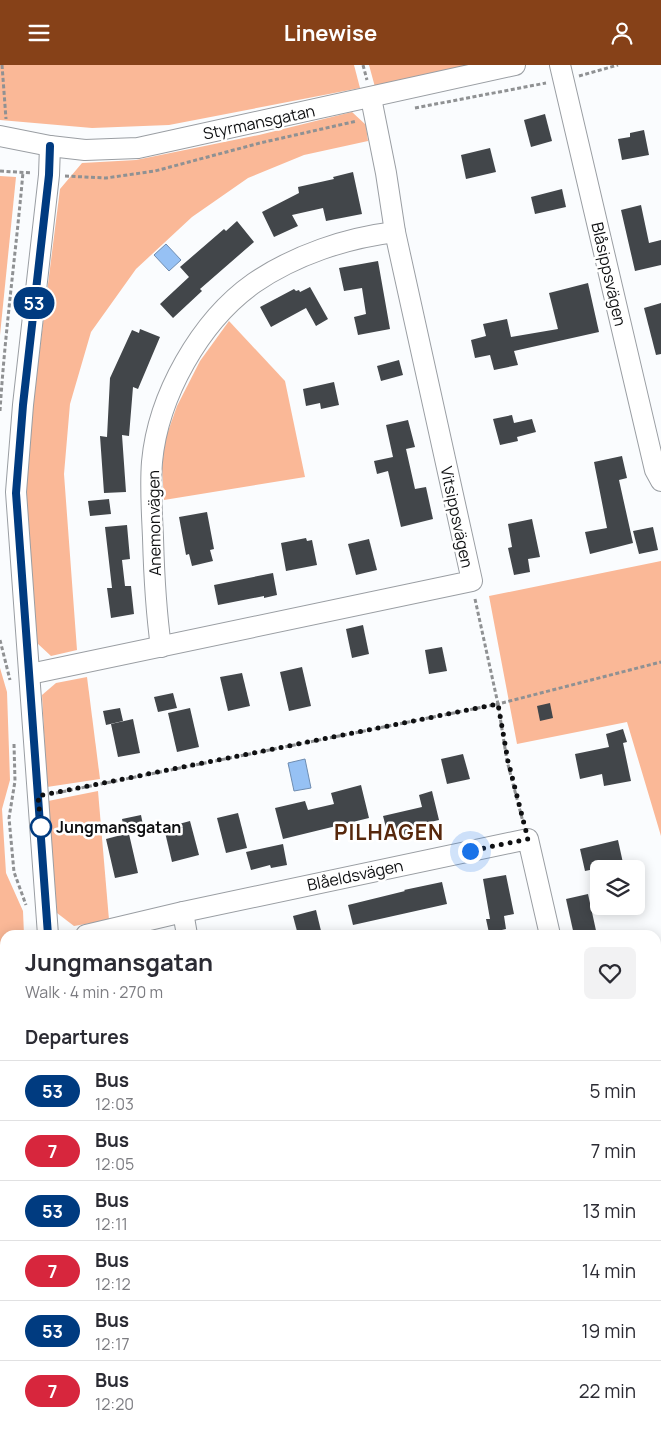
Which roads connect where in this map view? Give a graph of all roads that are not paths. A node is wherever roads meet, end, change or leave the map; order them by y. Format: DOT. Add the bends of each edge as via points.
graph roads {
  1 [pos="515,65"];
  2 [pos="560,65"];
  3 [pos="372,98"];
  4 [pos="4,137"];
  5 [pos="50,146"];
  6 [pos="395,232"];
  7 [pos="661,481"];
  8 [pos="160,647"];
  9 [pos="30,674"];
  10 [pos="183,912"];
  11 [pos="48,930"];
  12 [pos="107,930"];
  13 [pos="186,930"];
  14 [pos="549,930"];
  1 -- 3 [label="street, Styrmansgatan"];
  2 -- 7 [label="street, Blåsippsvägen" via="655,470"];
  3 -- 5 [label="street, Styrmansgatan" via="138,148 85,150"];
  3 -- 6 [label="street, Vitsippsvägen"];
  4 -- 5 [label="street, Styrmansgatan"];
  5 -- 9 [label="street" via="16,493"];
  6 -- 8 [label="street, Anemonvägen" via="342,242 312,253 254,284 204,333 180,370 167,400 152,461 154,576"];
  6 -- 8 [label="street, Vitsippsvägen" via="472,581"];
  8 -- 9 [label="street, Vitsippsvägen"];
  9 -- 11 [label="street"];
  10 -- 12 [label="street, Blåeldsvägen"];
  10 -- 13 [label="street"];
  10 -- 14 [label="street, Blåeldsvägen" via="528,839"];
}
